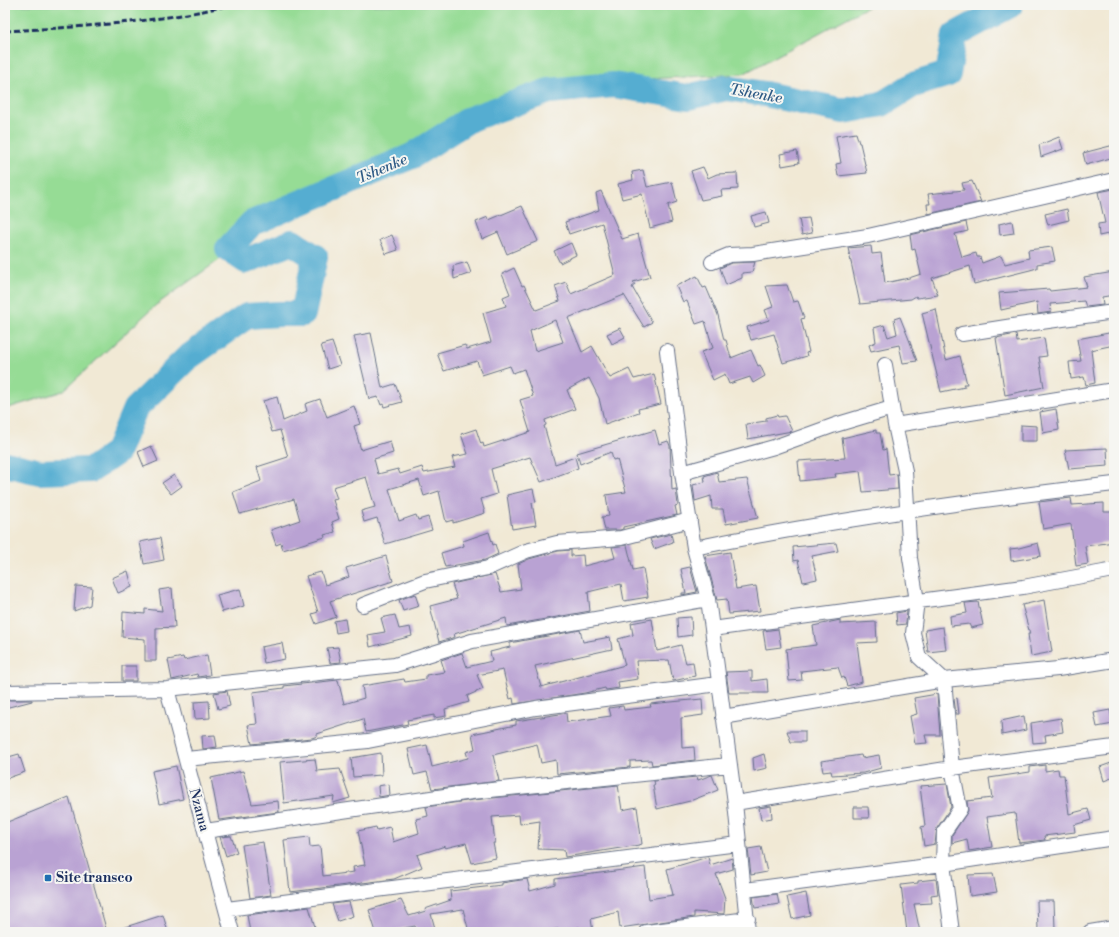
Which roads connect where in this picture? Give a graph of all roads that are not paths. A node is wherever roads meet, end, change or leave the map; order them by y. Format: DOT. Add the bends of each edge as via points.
graph roads {
  1 [pos="1114,180"];
  2 [pos="712,262"];
  3 [pos="1114,312"];
  4 [pos="962,334"];
  5 [pos="668,351"];
  6 [pos="885,365"];
  7 [pos="1114,390"];
  8 [pos="892,408"];
  9 [pos="895,425"];
  10 [pos="682,473"];
  11 [pos="1114,484"];
  12 [pos="907,512"];
  13 [pos="690,520"];
  14 [pos="694,548"];
  15 [pos="1114,570"];
  16 [pos="708,599"];
  17 [pos="917,601"];
  18 [pos="363,605"];
  19 [pos="712,628"];
  20 [pos="1114,660"];
  21 [pos="944,680"];
  22 [pos="718,684"];
  23 [pos="167,688"];
  24 [pos="5,692"];
  25 [pos="723,717"];
  26 [pos="1114,747"];
  27 [pos="186,759"];
  28 [pos="729,765"];
  29 [pos="952,768"];
  30 [pos="734,803"];
  31 [pos="205,831"];
  32 [pos="1114,838"];
  33 [pos="738,844"];
  34 [pos="943,864"];
  35 [pos="745,890"];
  36 [pos="227,910"];
  37 [pos="748,925"];
  38 [pos="1114,928"];
  39 [pos="232,932"];
  40 [pos="646,932"];
  41 [pos="952,932"];
  42 [pos="1090,932"];
  1 -- 2 [label="street" via="868,236 753,254 729,255"];
  3 -- 4 [label="street"];
  5 -- 10 [label="street"];
  6 -- 8 [label="street"];
  7 -- 9 [label="street"];
  8 -- 9 [label="street"];
  8 -- 10 [label="street" via="774,447"];
  9 -- 12 [label="street" via="905,471"];
  10 -- 13 [label="street"];
  11 -- 12 [label="street" via="982,499"];
  12 -- 14 [label="street" via="776,532"];
  12 -- 17 [label="street" via="910,558"];
  13 -- 14 [label="street"];
  13 -- 18 [label="street" via="621,538 558,543 526,551 488,568 425,581"];
  14 -- 16 [label="street"];
  15 -- 17 [label="street" via="1023,587"];
  16 -- 19 [label="street"];
  16 -- 23 [label="street" via="472,641 395,665"];
  17 -- 19 [label="street"];
  17 -- 21 [label="street" via="913,633 919,657"];
  19 -- 22 [label="street"];
  20 -- 21 [label="street" via="1058,669"];
  21 -- 25 [label="street"];
  21 -- 29 [label="street"];
  22 -- 25 [label="street"];
  22 -- 27 [label="street" via="536,708 368,742"];
  23 -- 24 [label="street"];
  23 -- 27 [label="street, Nzama"];
  25 -- 28 [label="street"];
  26 -- 29 [label="street"];
  27 -- 31 [label="street, Nzama"];
  28 -- 30 [label="street"];
  28 -- 31 [label="street" via="472,792"];
  29 -- 30 [label="street"];
  29 -- 34 [label="street" via="960,809 944,832"];
  30 -- 33 [label="street"];
  31 -- 36 [label="street, Nzama"];
  32 -- 34 [label="street"];
  33 -- 35 [label="street"];
  33 -- 36 [label="street"];
  34 -- 35 [label="street"];
  34 -- 41 [label="street"];
  35 -- 37 [label="street"];
  36 -- 39 [label="street, Nzama"];
  37 -- 40 [label="street"];
  38 -- 42 [label="street"];
}
